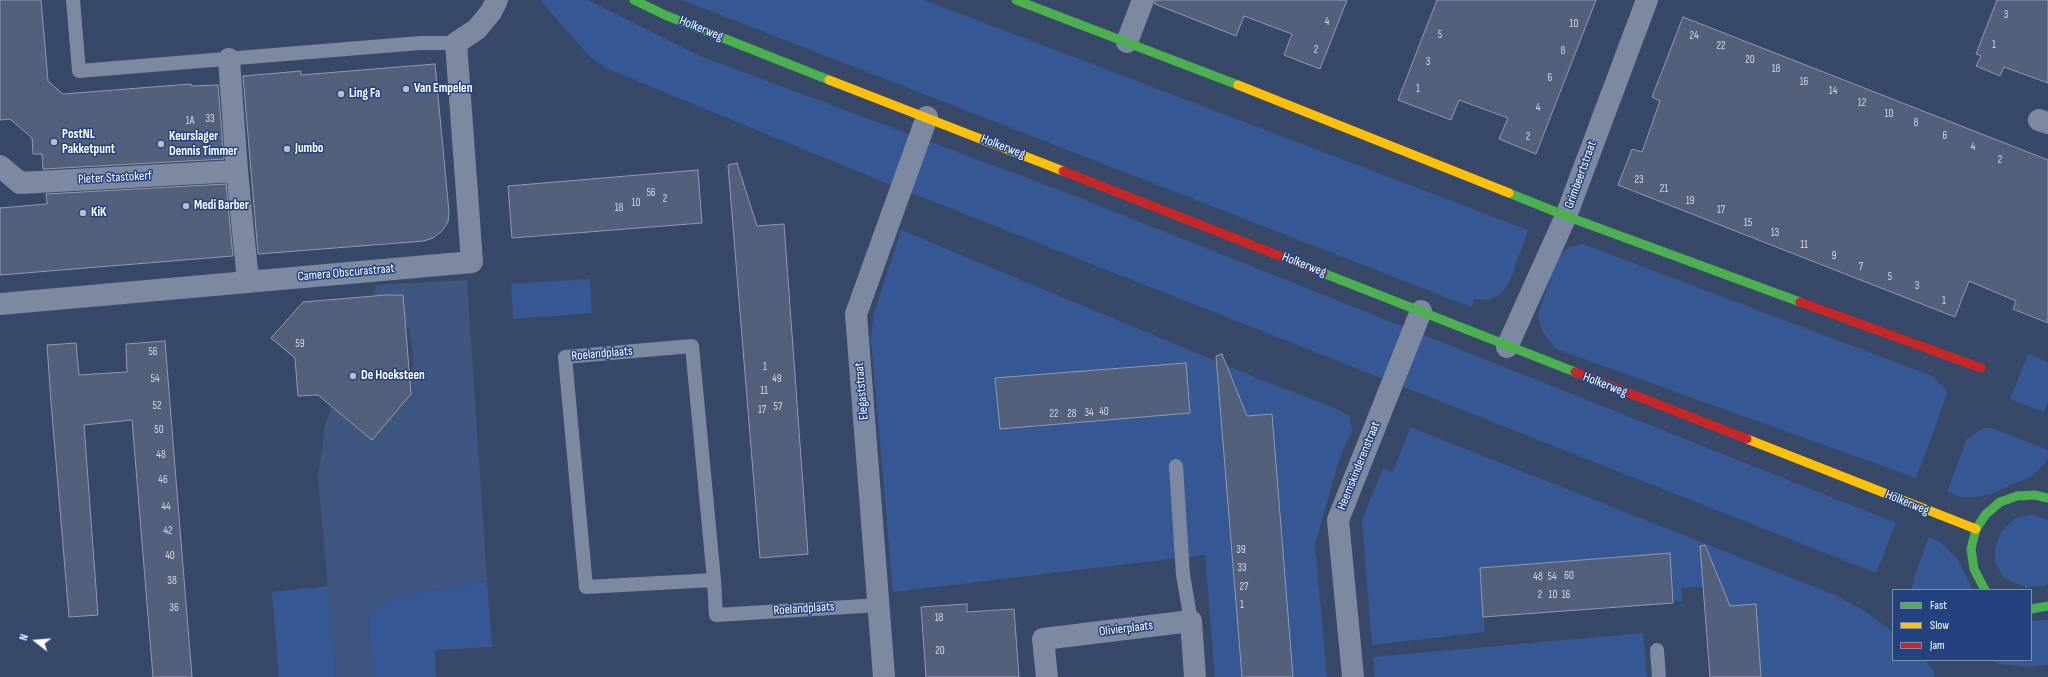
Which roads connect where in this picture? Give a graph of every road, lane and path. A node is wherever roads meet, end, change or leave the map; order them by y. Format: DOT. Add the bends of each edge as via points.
graph roads {
  1 [pos="73,0"];
  2 [pos="497,0"];
  3 [pos="634,0"];
  4 [pos="1016,0"];
  5 [pos="1143,0"];
  6 [pos="1647,0"];
  7 [pos="1127,42"];
  8 [pos="456,43"];
  9 [pos="229,59"];
  10 [pos="927,118"];
  11 [pos="0,166"];
  12 [pos="237,171"];
  13 [pos="1566,216"];
  14 [pos="248,281"];
  15 [pos="0,304"];
  16 [pos="1422,311"];
  17 [pos="1507,347"];
  18 [pos="1981,368"];
  19 [pos="1176,466"];
  20 [pos="2048,498"];
  21 [pos="1976,529"];
  22 [pos="714,580"];
  23 [pos="1984,589"];
  24 [pos="880,604"];
  25 [pos="2048,606"];
  26 [pos="2032,610"];
  27 [pos="1191,621"];
  28 [pos="1657,650"];
  29 [pos="884,677"];
  30 [pos="1047,677"];
  31 [pos="1195,677"];
  32 [pos="1353,677"];
  33 [pos="1659,677"];
  1 -- 9 [label="lane" via="78,71"];
  2 -- 8 [label="street" via="477,29"];
  3 -- 10 [label="street, Holkerweg" via="665,15"];
  4 -- 7 [label="street"];
  5 -- 7 [label="street"];
  6 -- 13 [label="street, Grimbeertstraat"];
  7 -- 13 [label="street" via="1342,124"];
  8 -- 9 [label="lane" via="420,43"];
  8 -- 14 [label="street, Camera Obscurastraat" via="472,262"];
  9 -- 12 [label="street"];
  10 -- 16 [label="street, Holkerweg"];
  10 -- 24 [label="street, Elegaststraat" via="856,314"];
  11 -- 12 [label="street, Pieter Stastokerf" via="20,183"];
  12 -- 14 [label="street"];
  13 -- 17 [label="street, Grimbeertstraat"];
  13 -- 18 [label="street"];
  14 -- 15 [label="street, Camera Obscurastraat"];
  16 -- 17 [label="street, Holkerweg"];
  16 -- 32 [label="street, Heemskinderenstraat" via="1338,520"];
  17 -- 21 [label="street, Holkerweg"];
  19 -- 27 [label="lane" via="1182,576"];
  20 -- 21 [label="street" via="2035,495 2017,496 2000,502 1986,514"];
  21 -- 23 [label="street" via="1971,549 1974,569"];
  22 -- 22 [label="lane, Roelandplaats" via="692,346 565,357 586,587"];
  22 -- 24 [label="lane, Roelandplaats" via="716,615"];
  24 -- 29 [label="street, Elegaststraat"];
  25 -- 26 [label="street"];
  27 -- 30 [label="street, Olivierplaats" via="1043,639"];
  27 -- 31 [label="street"];
  28 -- 33 [label="lane"];
}
